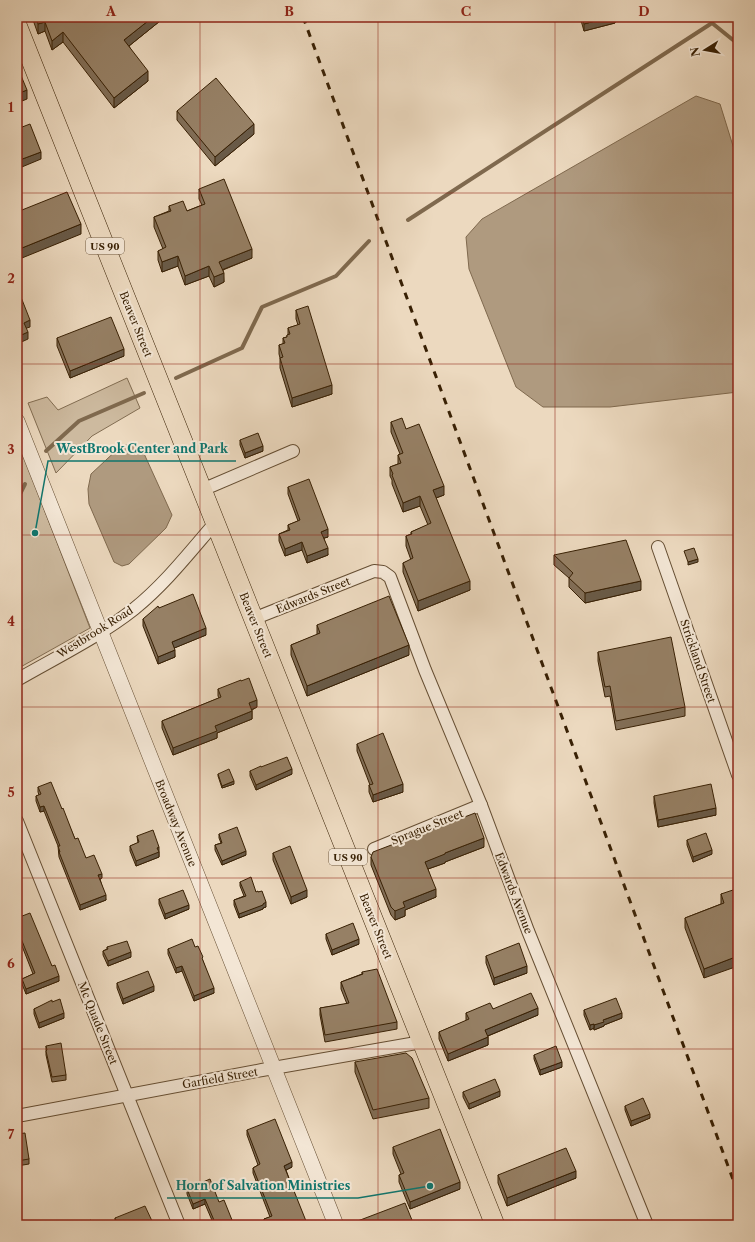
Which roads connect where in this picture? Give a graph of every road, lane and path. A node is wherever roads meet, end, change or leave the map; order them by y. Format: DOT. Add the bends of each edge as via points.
graph roads {
  1 [pos="17,25"];
  2 [pos="17,421"];
  3 [pos="293,451"];
  4 [pos="202,490"];
  5 [pos="215,523"];
  6 [pos="658,547"];
  7 [pos="374,571"];
  8 [pos="253,619"];
  9 [pos="100,632"];
  10 [pos="17,680"];
  11 [pos="737,770"];
  12 [pos="481,805"];
  13 [pos="17,821"];
  14 [pos="374,849"];
  15 [pos="422,1042"];
  16 [pos="274,1068"];
  17 [pos="126,1095"];
  18 [pos="17,1116"];
  19 [pos="178,1225"];
  20 [pos="336,1225"];
  21 [pos="495,1225"];
  22 [pos="647,1225"];
  1 -- 4 [label="main road, Beaver Street / US 90"];
  2 -- 9 [label="street, Broadway Avenue"];
  3 -- 4 [label="street"];
  4 -- 5 [label="main road, Beaver Street / US 90"];
  5 -- 8 [label="main road, Beaver Street / US 90"];
  5 -- 9 [label="street, Westbrook Road" via="170,576 134,609"];
  6 -- 11 [label="street, Strickland Street"];
  7 -- 8 [label="street, Edwards Street"];
  7 -- 12 [label="street, Edwards Avenue" via="383,572 390,577"];
  8 -- 15 [label="main road, Beaver Street / US 90"];
  9 -- 10 [label="street, Westbrook Road"];
  9 -- 16 [label="street, Broadway Avenue"];
  12 -- 14 [label="street, Sprague Street"];
  12 -- 22 [label="street, Edwards Avenue" via="528,931"];
  13 -- 17 [label="street, Mc Quade Street"];
  15 -- 16 [label="street, Garfield Street"];
  15 -- 21 [label="main road, Beaver Street / US 90"];
  16 -- 17 [label="street, Garfield Street"];
  16 -- 20 [label="street, Broadway Avenue"];
  17 -- 18 [label="street, Garfield Street"];
  17 -- 19 [label="street, Mc Quade Street"];
}
